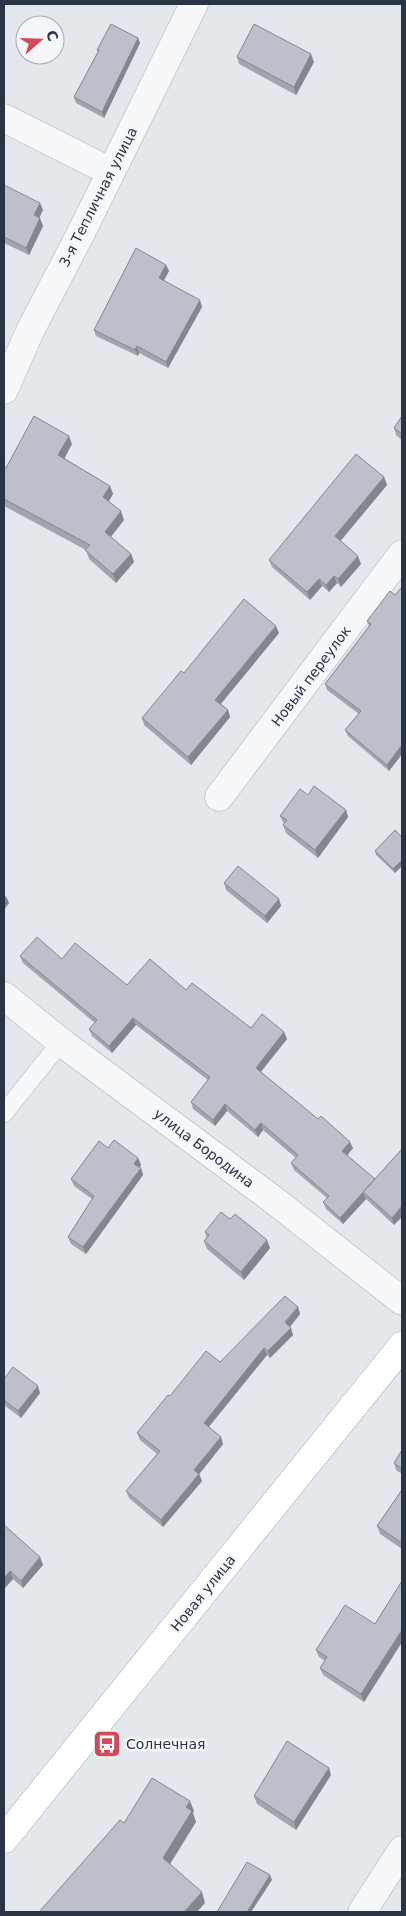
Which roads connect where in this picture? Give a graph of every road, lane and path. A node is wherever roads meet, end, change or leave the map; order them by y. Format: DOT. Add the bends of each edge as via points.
graph roads {
  1 [pos="194,4"];
  2 [pos="4,118"];
  3 [pos="111,172"];
  4 [pos="4,390"];
  5 [pos="402,554"];
  6 [pos="219,797"];
  7 [pos="4,996"];
  8 [pos="62,1042"];
  9 [pos="4,1114"];
  10 [pos="402,1301"];
  11 [pos="402,1346"];
  12 [pos="4,1839"];
  13 [pos="402,1850"];
  14 [pos="362,1912"];
  1 -- 3 [label="street, 3-я Тепличная улица"];
  2 -- 3 [label="street"];
  3 -- 4 [label="street, 3-я Тепличная улица" via="30,331"];
  5 -- 6 [label="street, Новый переулок"];
  7 -- 8 [label="street, улица Бородина"];
  8 -- 9 [label="lane"];
  8 -- 10 [label="street, улица Бородина" via="275,1201"];
  11 -- 12 [label="main road, Новая улица"];
  13 -- 14 [label="street"];
}
